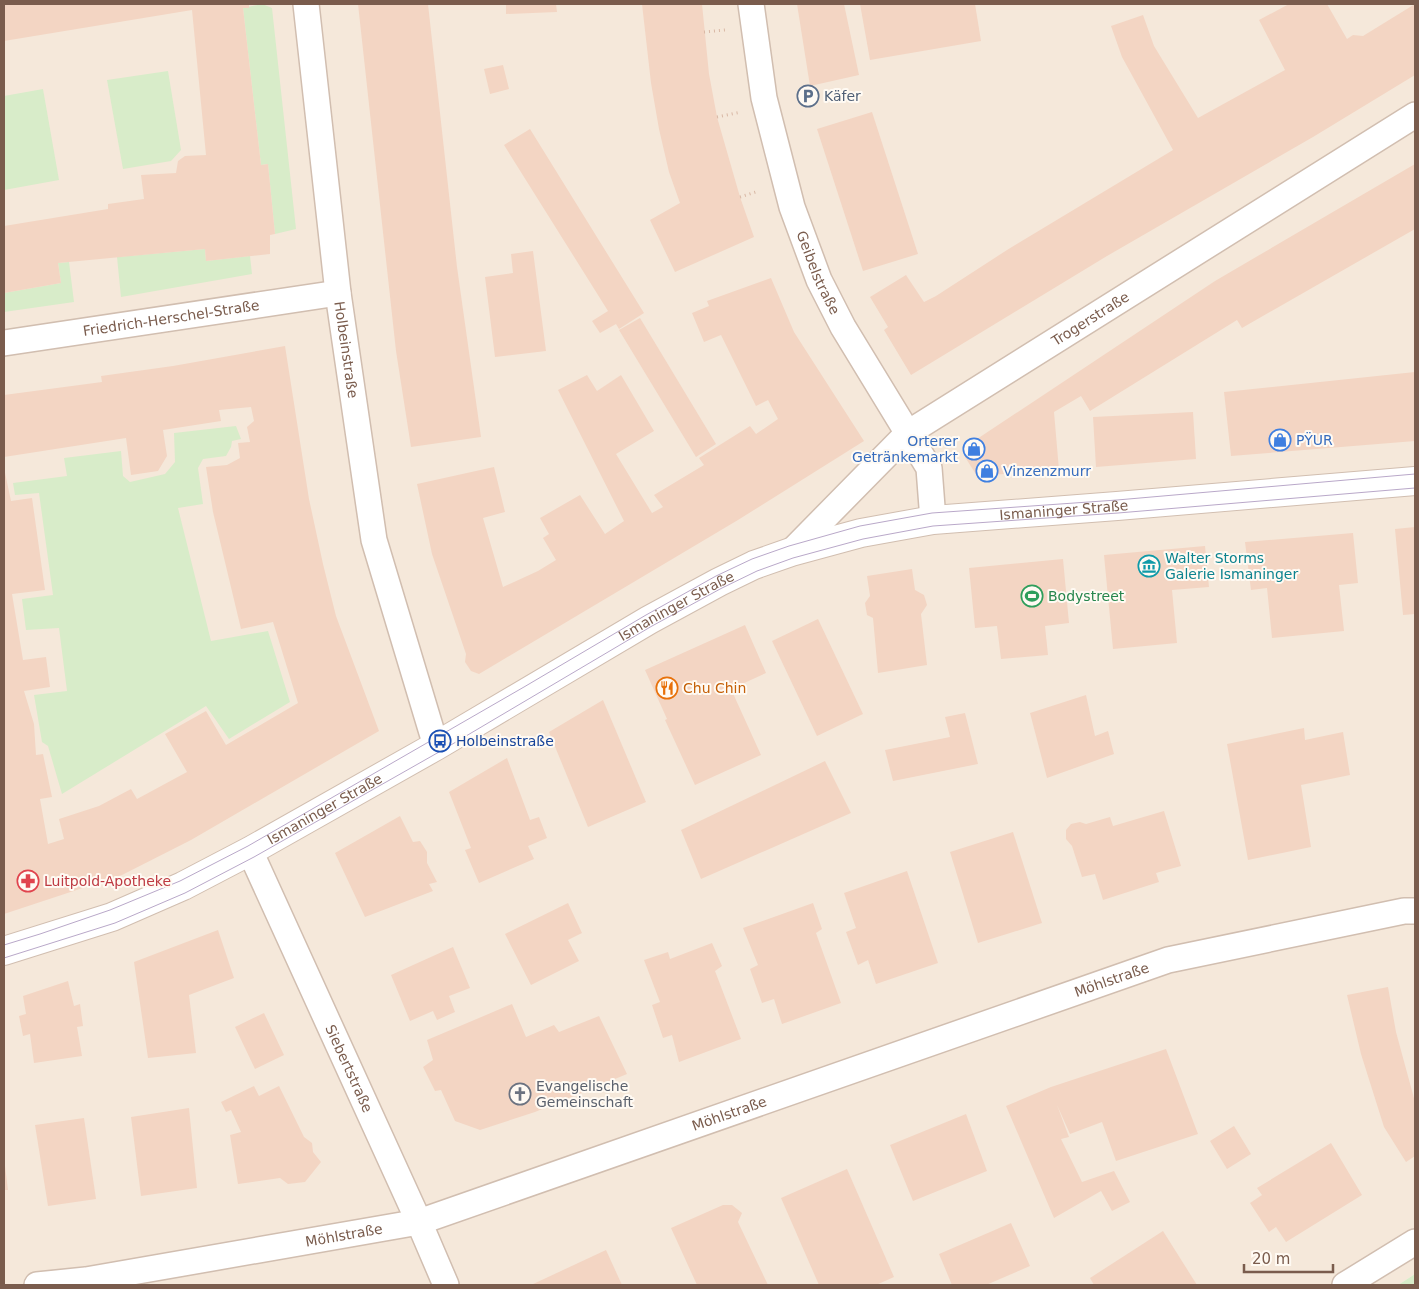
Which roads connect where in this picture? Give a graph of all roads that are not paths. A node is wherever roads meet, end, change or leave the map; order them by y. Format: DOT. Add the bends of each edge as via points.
graph roads {
  1 [pos="306,4"];
  2 [pos="751,4"];
  3 [pos="1415,115"];
  4 [pos="338,293"];
  5 [pos="4,343"];
  6 [pos="908,433"];
  7 [pos="1415,481"];
  8 [pos="932,520"];
  9 [pos="792,552"];
  10 [pos="436,746"];
  11 [pos="250,852"];
  12 [pos="1415,910"];
  13 [pos="4,952"];
  14 [pos="418,1222"];
  15 [pos="1415,1242"];
  16 [pos="37,1285"];
  17 [pos="446,1285"];
  18 [pos="1345,1285"];
  1 -- 4 [label="street, Holbeinstraße"];
  2 -- 6 [label="street, Geibelstraße" via="764,98 792,208 819,280 843,328"];
  3 -- 6 [label="street, Trogerstraße"];
  4 -- 5 [label="street, Friedrich-Herschel-Straße"];
  4 -- 10 [label="street, Holbeinstraße" via="374,540"];
  6 -- 8 [label="street, Geibelstraße" via="929,468"];
  6 -- 9 [label="street, Trogerstraße"];
  7 -- 8 [label="street, Ismaninger Straße"];
  8 -- 9 [label="street, Ismaninger Straße" via="861,533"];
  9 -- 10 [label="street, Ismaninger Straße" via="754,565 649,620"];
  10 -- 11 [label="street, Ismaninger Straße"];
  11 -- 13 [label="street, Ismaninger Straße" via="183,886 112,916"];
  11 -- 14 [label="street, Siebertstraße"];
  12 -- 14 [label="street, Möhlstraße" via="1168,960"];
  14 -- 16 [label="street, Möhlstraße" via="95,1278"];
  14 -- 17 [label="street, Siebertstraße"];
  15 -- 18 [label="street"];
}
